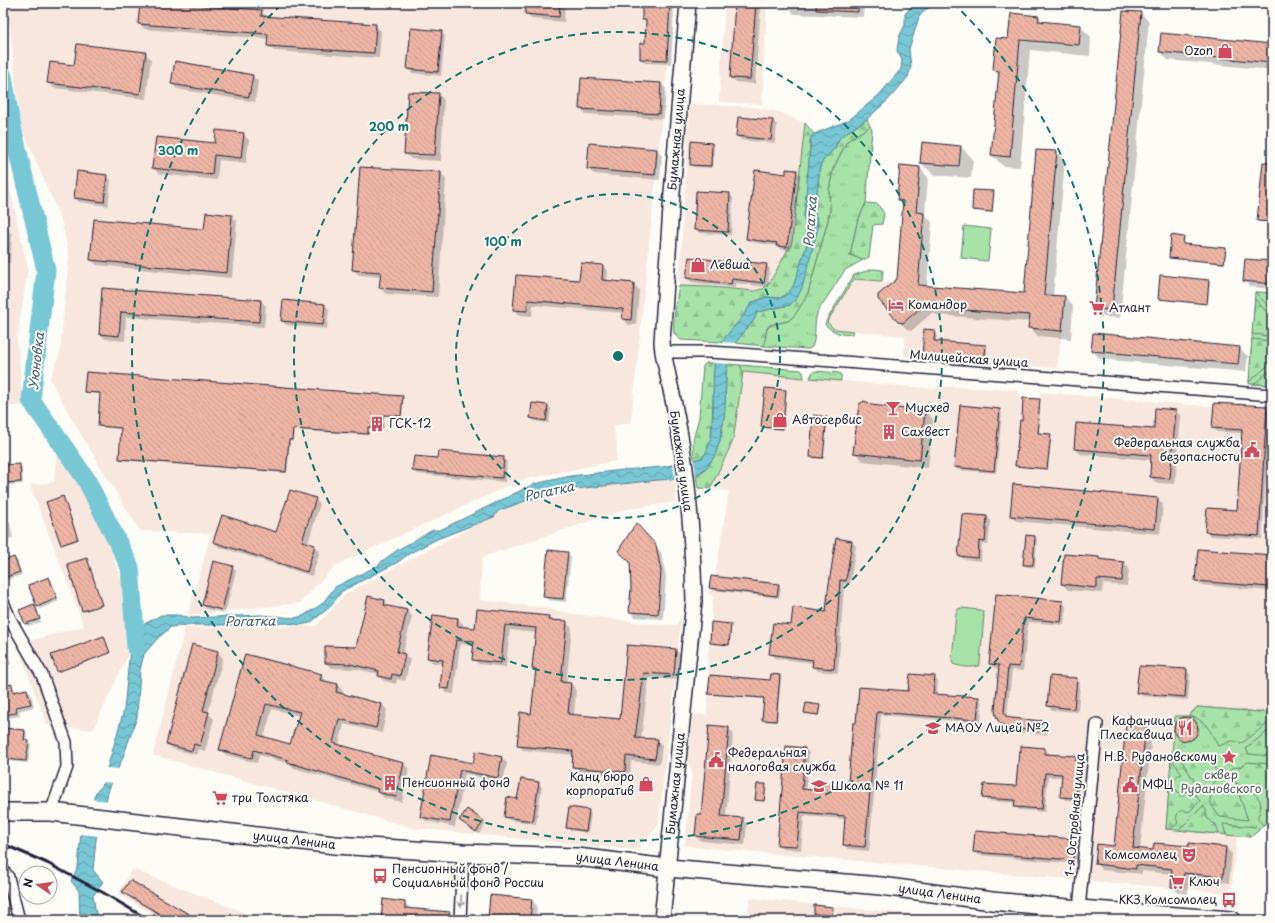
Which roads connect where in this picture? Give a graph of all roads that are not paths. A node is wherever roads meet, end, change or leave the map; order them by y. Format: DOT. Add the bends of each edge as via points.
graph roads {
  1 [pos="688,3"];
  2 [pos="663,352"];
  3 [pos="1272,395"];
  4 [pos="3,602"];
  5 [pos="1096,724"];
  6 [pos="3,812"];
  7 [pos="59,813"];
  8 [pos="463,853"];
  9 [pos="668,868"];
  10 [pos="3,870"];
  11 [pos="1079,909"];
  12 [pos="16,920"];
  13 [pos="460,920"];
  14 [pos="662,920"];
  15 [pos="1232,920"];
  1 -- 2 [label="street, Бумажная улица" via="671,201"];
  2 -- 3 [label="street, Милицейская улица" via="741,354"];
  2 -- 9 [label="street, Бумажная улица" via="683,453 694,601"];
  4 -- 7 [label="street" via="42,675 66,742 67,768"];
  5 -- 11 [label="street, 1-я Островная улица"];
  6 -- 7 [label="main road, улица Ленина"];
  7 -- 8 [label="main road, улица Ленина" via="336,845"];
  8 -- 9 [label="main road, улица Ленина" via="577,857"];
  8 -- 13 [label="street, one-way"];
  9 -- 11 [label="main road, улица Ленина" via="881,886 992,901"];
  9 -- 14 [label="street, Бумажная улица"];
  10 -- 12 [label="street" via="8,877 18,916"];
  11 -- 15 [label="main road, улица Ленина"];
}
